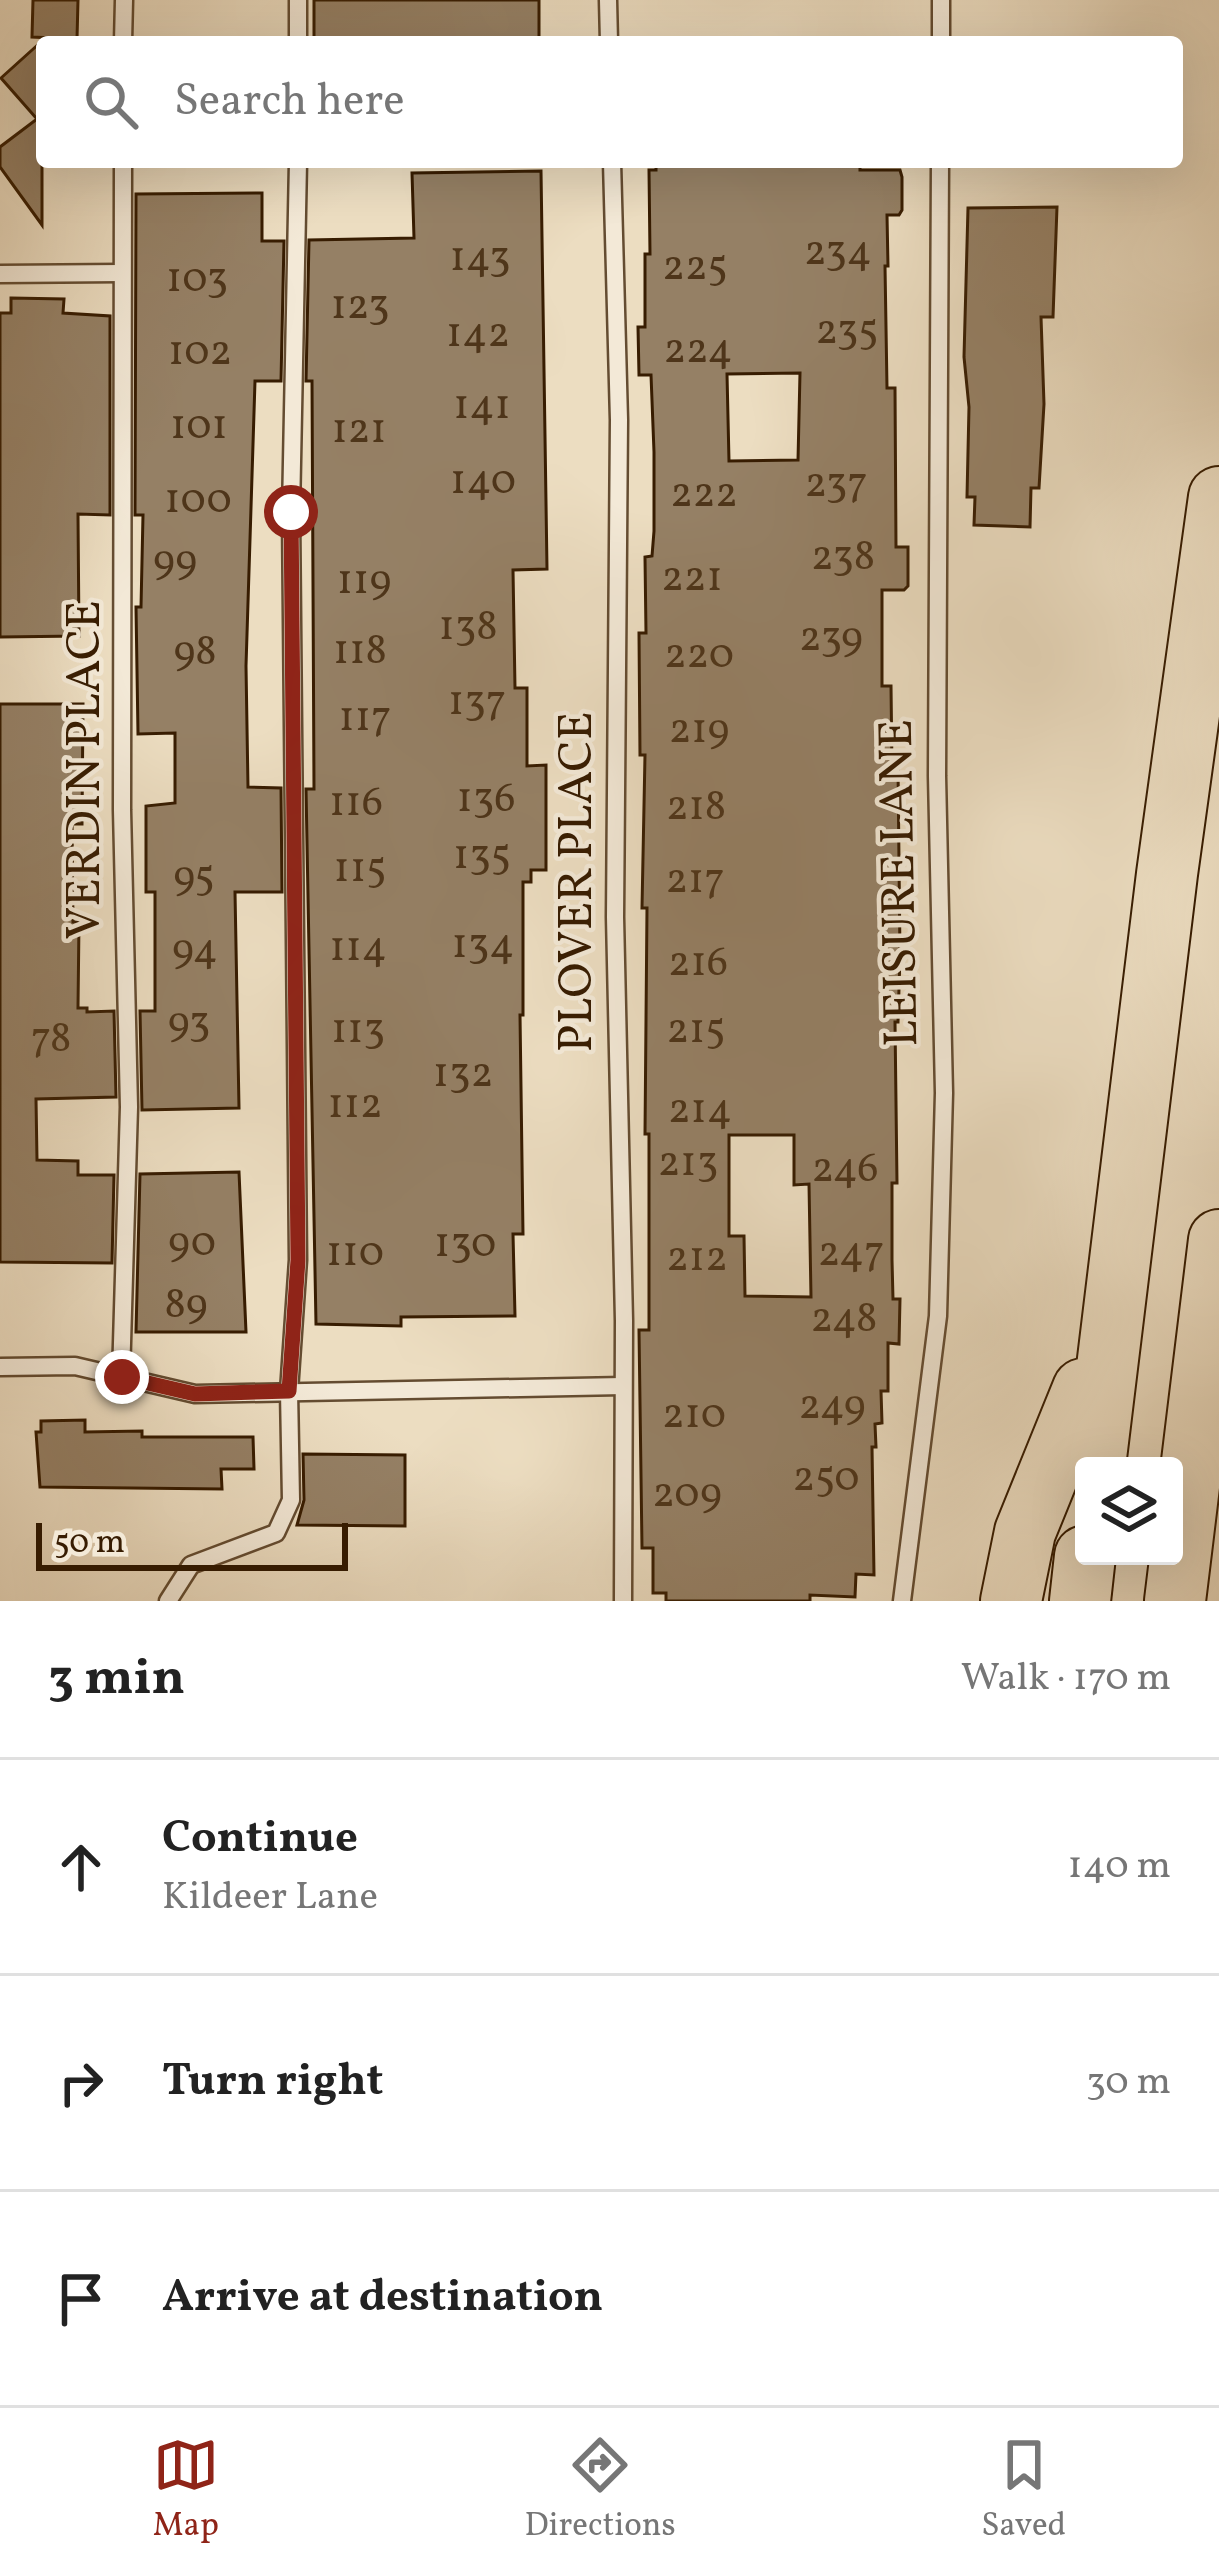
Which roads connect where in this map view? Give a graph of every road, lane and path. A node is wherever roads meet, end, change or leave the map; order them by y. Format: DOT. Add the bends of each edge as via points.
graph roads {
  1 [pos="124,0"];
  2 [pos="298,0"];
  3 [pos="608,0"];
  4 [pos="941,0"];
  5 [pos="123,36"];
  6 [pos="298,36"];
  7 [pos="609,36"];
  8 [pos="941,36"];
  9 [pos="123,168"];
  10 [pos="298,168"];
  11 [pos="612,168"];
  12 [pos="940,168"];
  13 [pos="122,272"];
  14 [pos="0,274"];
  15 [pos="1219,497"];
  16 [pos="1219,1240"];
  17 [pos="1110,1322"];
  18 [pos="0,1367"];
  19 [pos="122,1377"];
  20 [pos="623,1386"];
  21 [pos="289,1391"];
  22 [pos="1096,1457"];
  23 [pos="1084,1565"];
  24 [pos="168,1601"];
  25 [pos="623,1601"];
  26 [pos="902,1601"];
  27 [pos="1011,1601"];
  28 [pos="1080,1601"];
  29 [pos="1175,1601"];
  1 -- 5 [label="lane"];
  2 -- 6 [label="lane"];
  3 -- 7 [label="lane"];
  4 -- 8 [label="lane"];
  9 -- 13 [label="lane, VERDIN PLACE"];
  10 -- 21 [label="lane" via="291,512 298,1260"];
  11 -- 20 [label="lane, PLOVER PLACE"];
  12 -- 26 [label="lane, LEISURE LANE" via="944,1093 938,1316"];
  13 -- 14 [label="lane"];
  13 -- 19 [label="lane, VERDIN PLACE" via="130,1107"];
  15 -- 17 [label="highway"];
  16 -- 29 [label="highway"];
  17 -- 22 [label="highway"];
  17 -- 27 [label="highway" via="1025,1532"];
  18 -- 19 [label="lane" via="75,1366"];
  19 -- 21 [label="lane" via="195,1394"];
  20 -- 21 [label="lane"];
  20 -- 25 [label="lane, PLOVER PLACE"];
  21 -- 24 [label="lane" via="291,1500 276,1533 191,1565"];
  23 -- 28 [label="highway"];
}
